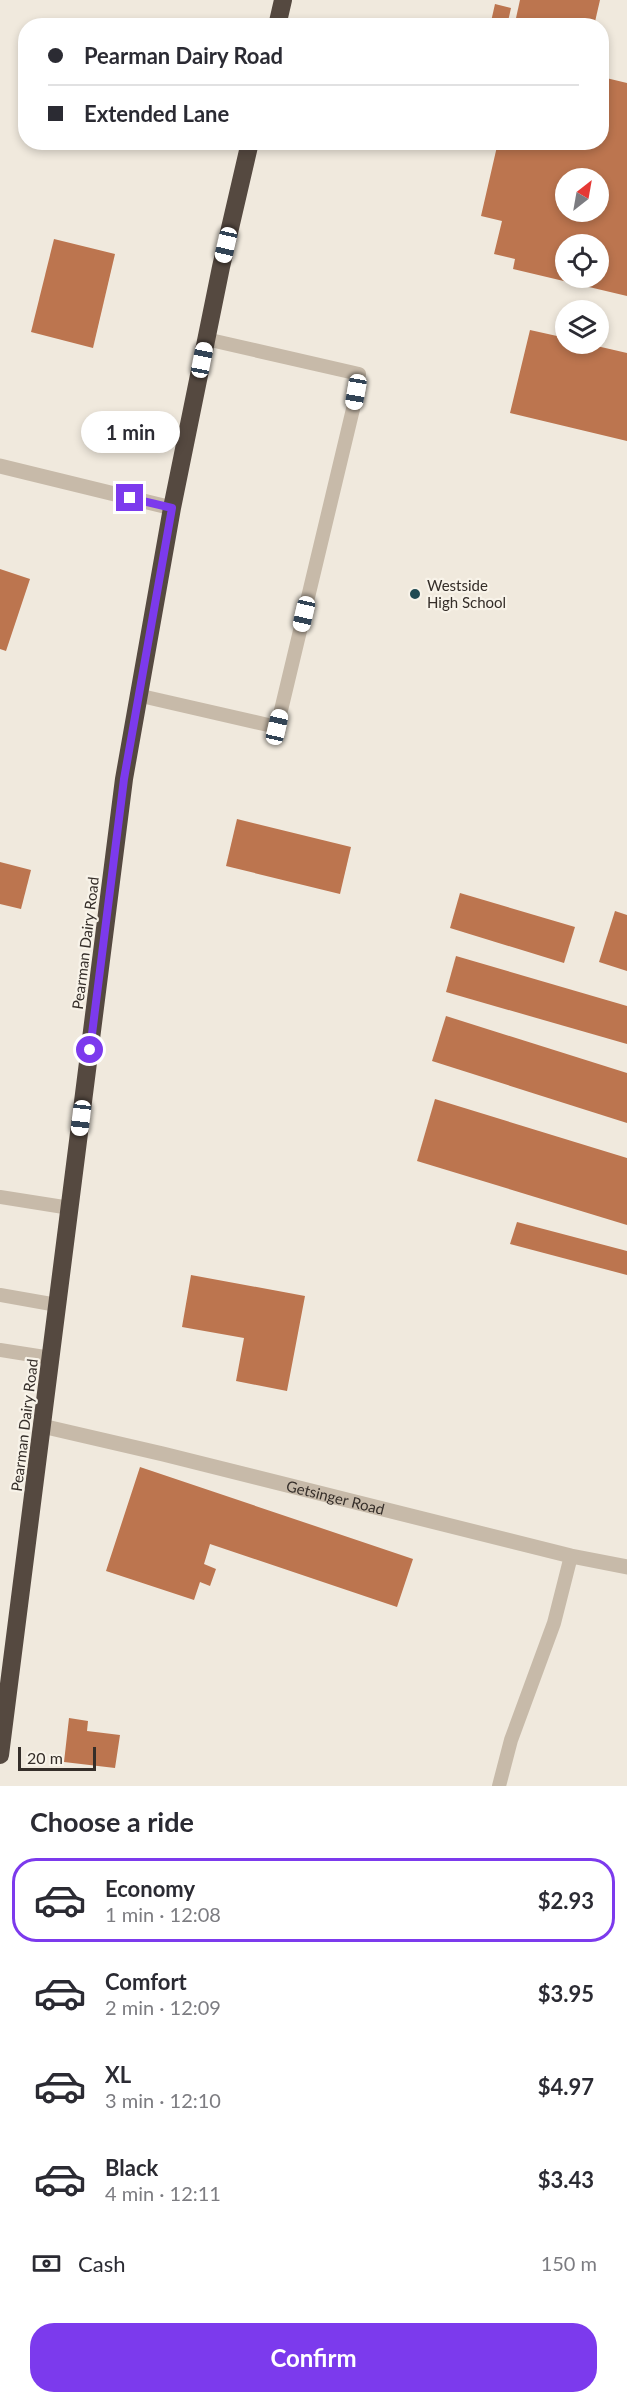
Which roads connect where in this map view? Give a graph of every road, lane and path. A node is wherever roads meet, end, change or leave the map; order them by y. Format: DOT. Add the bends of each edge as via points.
graph roads {
  1 [pos="283,0"];
  2 [pos="279,18"];
  3 [pos="248,150"];
  4 [pos="206,339"];
  5 [pos="0,466"];
  6 [pos="172,508"];
  7 [pos="137,695"];
  8 [pos="0,1197"];
  9 [pos="70,1208"];
  10 [pos="0,1294"];
  11 [pos="57,1305"];
  12 [pos="0,1350"];
  13 [pos="51,1358"];
  14 [pos="42,1426"];
  15 [pos="571,1556"];
  16 [pos="627,1567"];
  17 [pos="0,1755"];
  18 [pos="499,1786"];
  1 -- 2 [label="highway"];
  3 -- 4 [label="highway, Pearman Dairy Road"];
  4 -- 6 [label="highway, Pearman Dairy Road"];
  4 -- 7 [label="lane" via="359,374 277,727"];
  5 -- 6 [label="street"];
  6 -- 7 [label="highway, Pearman Dairy Road"];
  7 -- 9 [label="highway, Pearman Dairy Road"];
  8 -- 9 [label="lane"];
  9 -- 11 [label="highway, Pearman Dairy Road"];
  10 -- 11 [label="lane"];
  11 -- 13 [label="highway, Pearman Dairy Road"];
  12 -- 13 [label="lane"];
  13 -- 14 [label="highway, Pearman Dairy Road"];
  14 -- 15 [label="street, Getsinger Road"];
  14 -- 17 [label="highway, Pearman Dairy Road"];
  15 -- 16 [label="street, Getsinger Road"];
  15 -- 18 [label="lane" via="554,1623 514,1731"];
}
